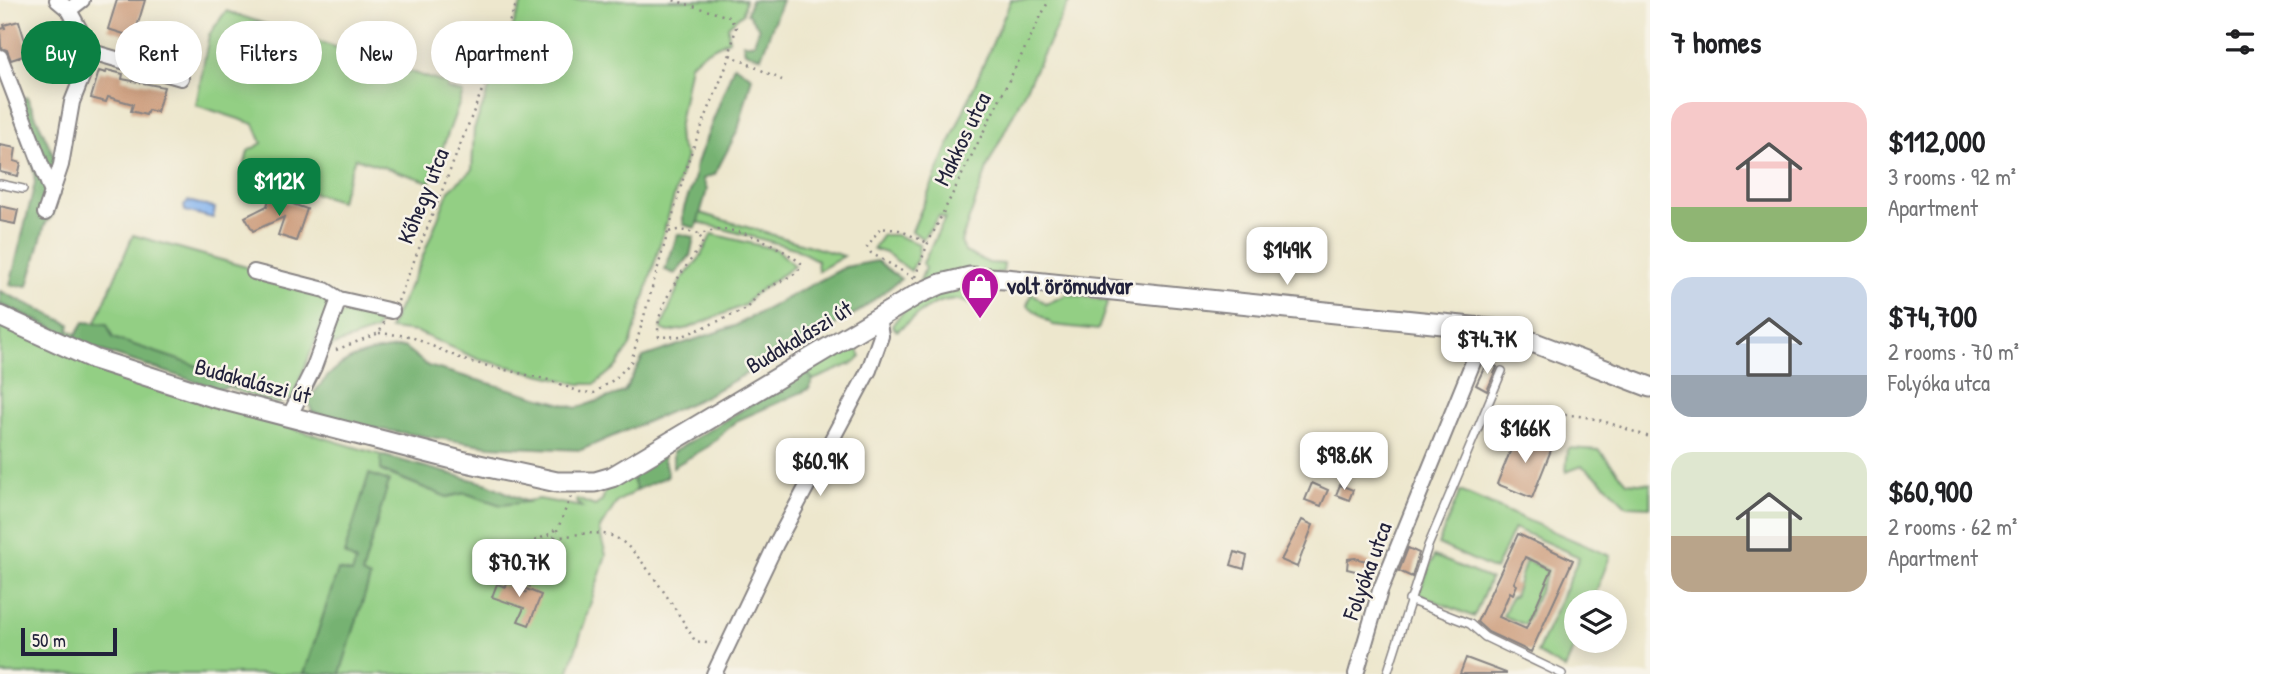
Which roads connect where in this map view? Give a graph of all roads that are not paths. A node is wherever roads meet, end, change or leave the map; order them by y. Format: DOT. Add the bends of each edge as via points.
graph roads {
  1 [pos="57,0"];
  2 [pos="82,0"];
  3 [pos="69,10"];
  4 [pos="75,21"];
  5 [pos="0,57"];
  6 [pos="79,84"];
  7 [pos="0,184"];
  8 [pos="23,190"];
  9 [pos="52,192"];
  10 [pos="45,214"];
  11 [pos="254,272"];
  12 [pos="339,299"];
  13 [pos="391,311"];
  14 [pos="0,316"];
  15 [pos="878,317"];
  16 [pos="1483,329"];
  17 [pos="1502,371"];
  18 [pos="1650,387"];
  19 [pos="289,417"];
  20 [pos="1409,600"];
  21 [pos="714,674"];
  22 [pos="1356,674"];
  23 [pos="1387,674"];
  24 [pos="1562,674"];
  1 -- 3 [label="street"];
  2 -- 3 [label="street"];
  3 -- 4 [label="street"];
  5 -- 9 [label="street"];
  6 -- 9 [label="street"];
  7 -- 8 [label="lane"];
  9 -- 10 [label="street"];
  11 -- 12 [label="street" via="325,290"];
  12 -- 13 [label="street"];
  12 -- 19 [label="street" via="314,367"];
  14 -- 19 [label="main road, Budakalászi út" via="94,359"];
  15 -- 16 [label="main road, Budakalászi út" via="916,286 970,277"];
  15 -- 19 [label="main road, Budakalászi út" via="612,477 575,483 461,461"];
  15 -- 21 [label="street" via="881,336 869,370"];
  16 -- 18 [label="main road, Budakalászi út" via="1501,330 1559,350"];
  16 -- 22 [label="street, Folyóka utca" via="1380,591"];
  17 -- 20 [label="lane"];
  20 -- 23 [label="lane"];
  20 -- 24 [label="lane" via="1469,624 1485,637"];
}
